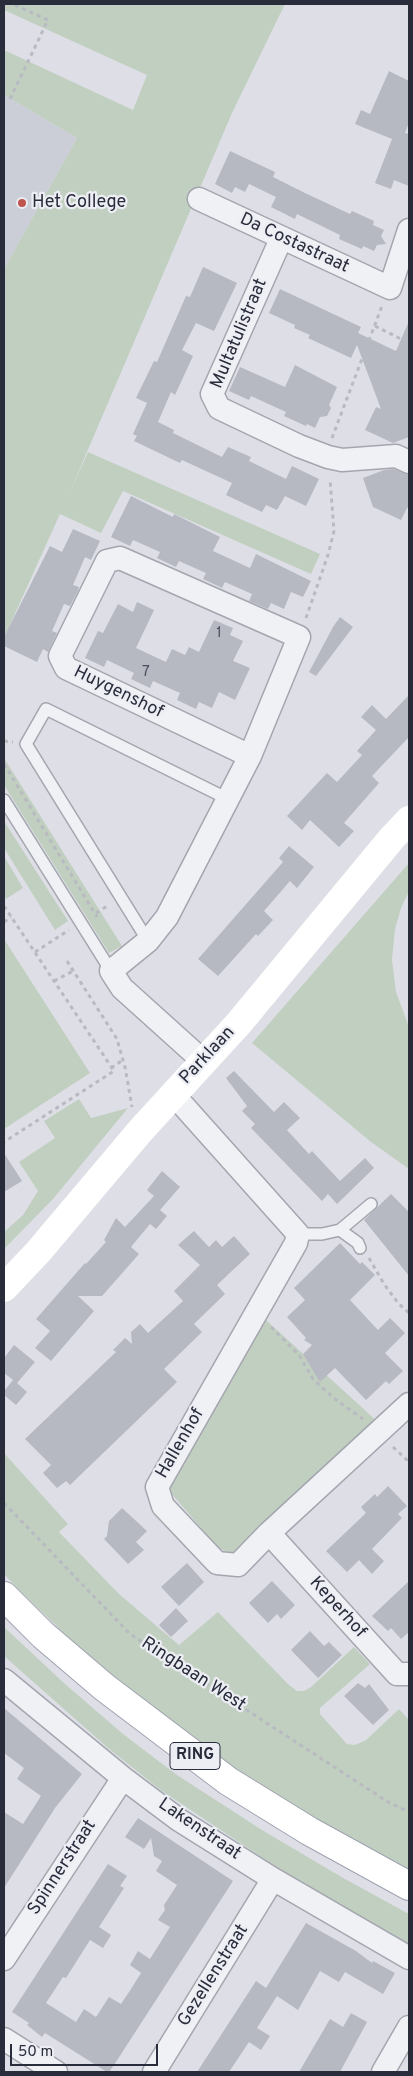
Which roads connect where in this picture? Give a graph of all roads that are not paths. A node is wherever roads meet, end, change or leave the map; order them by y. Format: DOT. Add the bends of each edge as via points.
graph roads {
  1 [pos="199,199"];
  2 [pos="409,230"];
  3 [pos="281,239"];
  4 [pos="409,462"];
  5 [pos="250,756"];
  6 [pos="228,799"];
  7 [pos="4,800"];
  8 [pos="409,820"];
  9 [pos="148,942"];
  10 [pos="111,972"];
  11 [pos="202,1061"];
  12 [pos="173,1094"];
  13 [pos="370,1204"];
  14 [pos="340,1230"];
  15 [pos="298,1234"];
  16 [pos="360,1248"];
  17 [pos="4,1288"];
  18 [pos="409,1404"];
  19 [pos="269,1533"];
  20 [pos="4,1596"];
  21 [pos="409,1674"];
  22 [pos="4,1680"];
  23 [pos="123,1778"];
  24 [pos="273,1879"];
  25 [pos="409,1886"];
  26 [pos="409,1958"];
  27 [pos="4,1959"];
  28 [pos="409,2027"];
  29 [pos="4,2039"];
  30 [pos="56,2072"];
  31 [pos="154,2072"];
  32 [pos="382,2072"];
  1 -- 3 [label="street, Da Costastraat"];
  2 -- 3 [label="street, Da Costastraat" via="390,288"];
  3 -- 4 [label="street, Multatulistraat" via="212,394 219,408 328,457 342,460 396,456"];
  5 -- 5 [label="street, Huygenshof" via="66,668 60,656 107,561 120,558 299,637"];
  5 -- 6 [label="street"];
  6 -- 9 [label="street" via="167,917"];
  6 -- 9 [label="lane" via="46,710 26,744"];
  7 -- 10 [label="lane"];
  8 -- 11 [label="street, Parklaan" via="239,1022"];
  9 -- 10 [label="street"];
  10 -- 11 [label="street" via="122,988"];
  11 -- 12 [label="street, Parklaan"];
  12 -- 15 [label="street"];
  12 -- 17 [label="street, Parklaan"];
  13 -- 14 [label="lane"];
  14 -- 15 [label="lane"];
  14 -- 16 [label="lane"];
  15 -- 19 [label="street, Hallenhof" via="296,1243 157,1487 163,1506 217,1562 238,1566"];
  18 -- 19 [label="street, Hallenhof"];
  19 -- 21 [label="street, Keperhof" via="397,1674"];
  20 -- 25 [label="street, RING" via="43,1635 104,1687 228,1781"];
  22 -- 23 [label="street, Lakenstraat"];
  23 -- 24 [label="street, Lakenstraat" via="180,1820"];
  23 -- 27 [label="street, Spinnerstraat"];
  24 -- 26 [label="street, Lakenstraat"];
  24 -- 31 [label="street, Gezellenstraat"];
  28 -- 32 [label="street"];
  29 -- 30 [label="street"];
}
